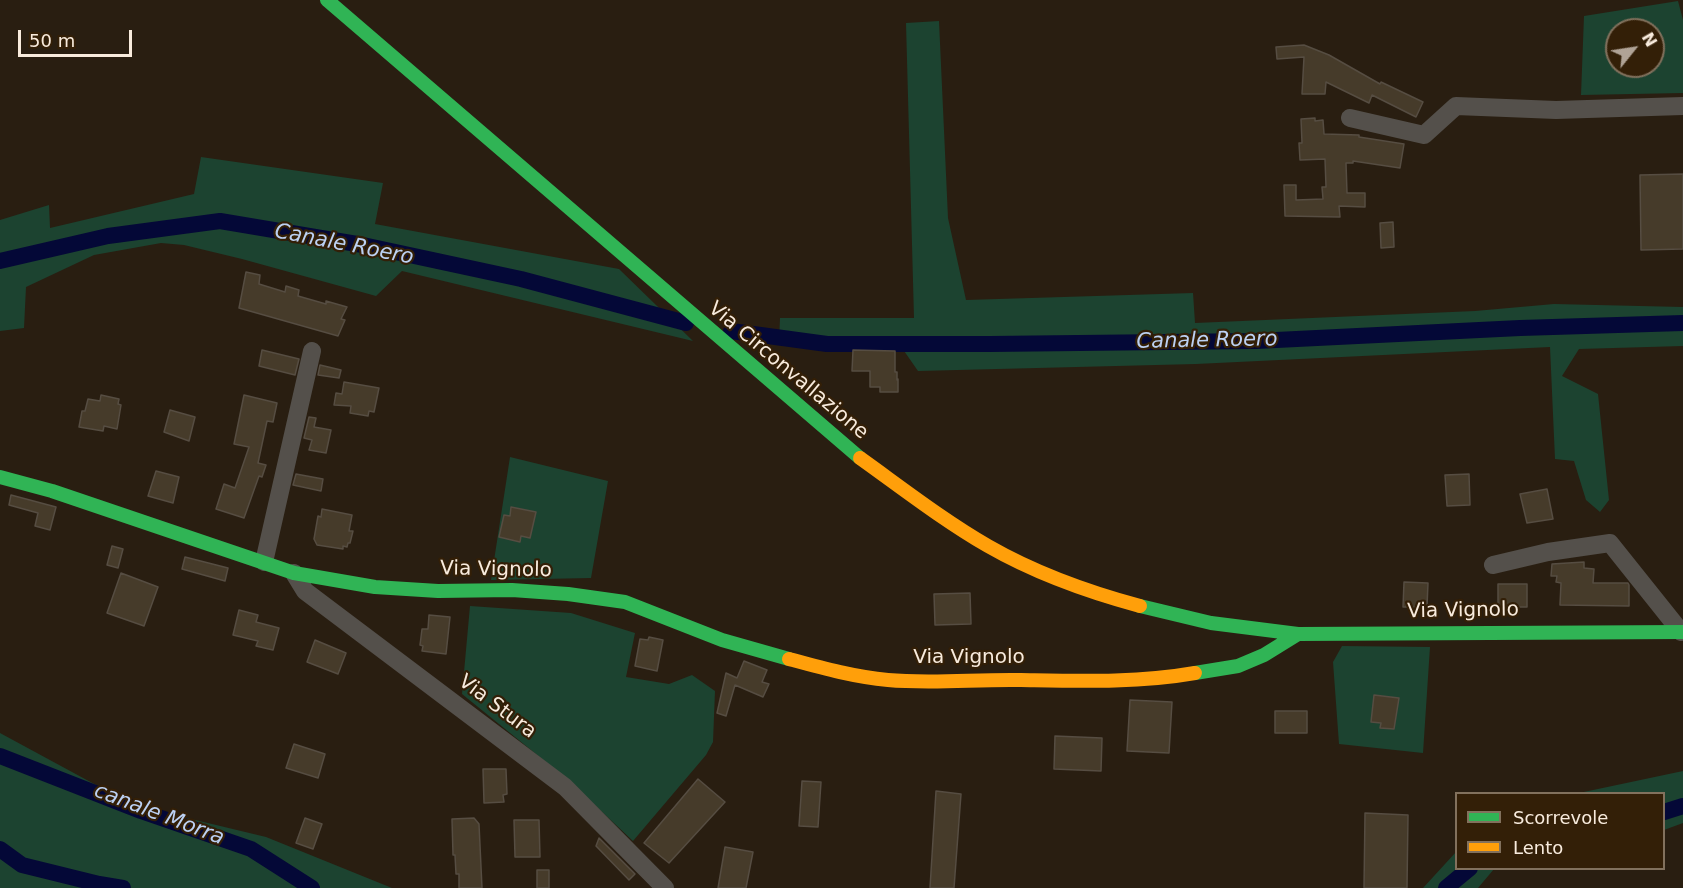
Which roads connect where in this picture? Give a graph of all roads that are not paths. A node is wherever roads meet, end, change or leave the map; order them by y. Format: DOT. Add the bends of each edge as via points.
graph roads {
  1 [pos="327,0"];
  2 [pos="1683,106"];
  3 [pos="1350,118"];
  4 [pos="312,351"];
  5 [pos="0,477"];
  6 [pos="264,562"];
  7 [pos="1493,565"];
  8 [pos="294,573"];
  9 [pos="1682,632"];
  10 [pos="1298,634"];
  11 [pos="665,888"];
  1 -- 10 [label="main road, Via Circonvallazione" via="848,449 940,517 989,548 1100,594 1211,623"];
  2 -- 3 [label="street" via="1556,110 1456,106 1424,135"];
  4 -- 6 [label="street"];
  5 -- 6 [label="main road, Via Vignolo"];
  6 -- 8 [label="main road, Via Vignolo"];
  7 -- 9 [label="street, Via Vignolo" via="1610,543"];
  8 -- 10 [label="main road, Via Vignolo" via="375,587 512,590 625,602 722,640 837,672 898,681 1105,682 1186,675 1238,666"];
  8 -- 11 [label="street, Via Stura" via="305,591 565,787"];
  9 -- 10 [label="main road, Via Vignolo"];
}
